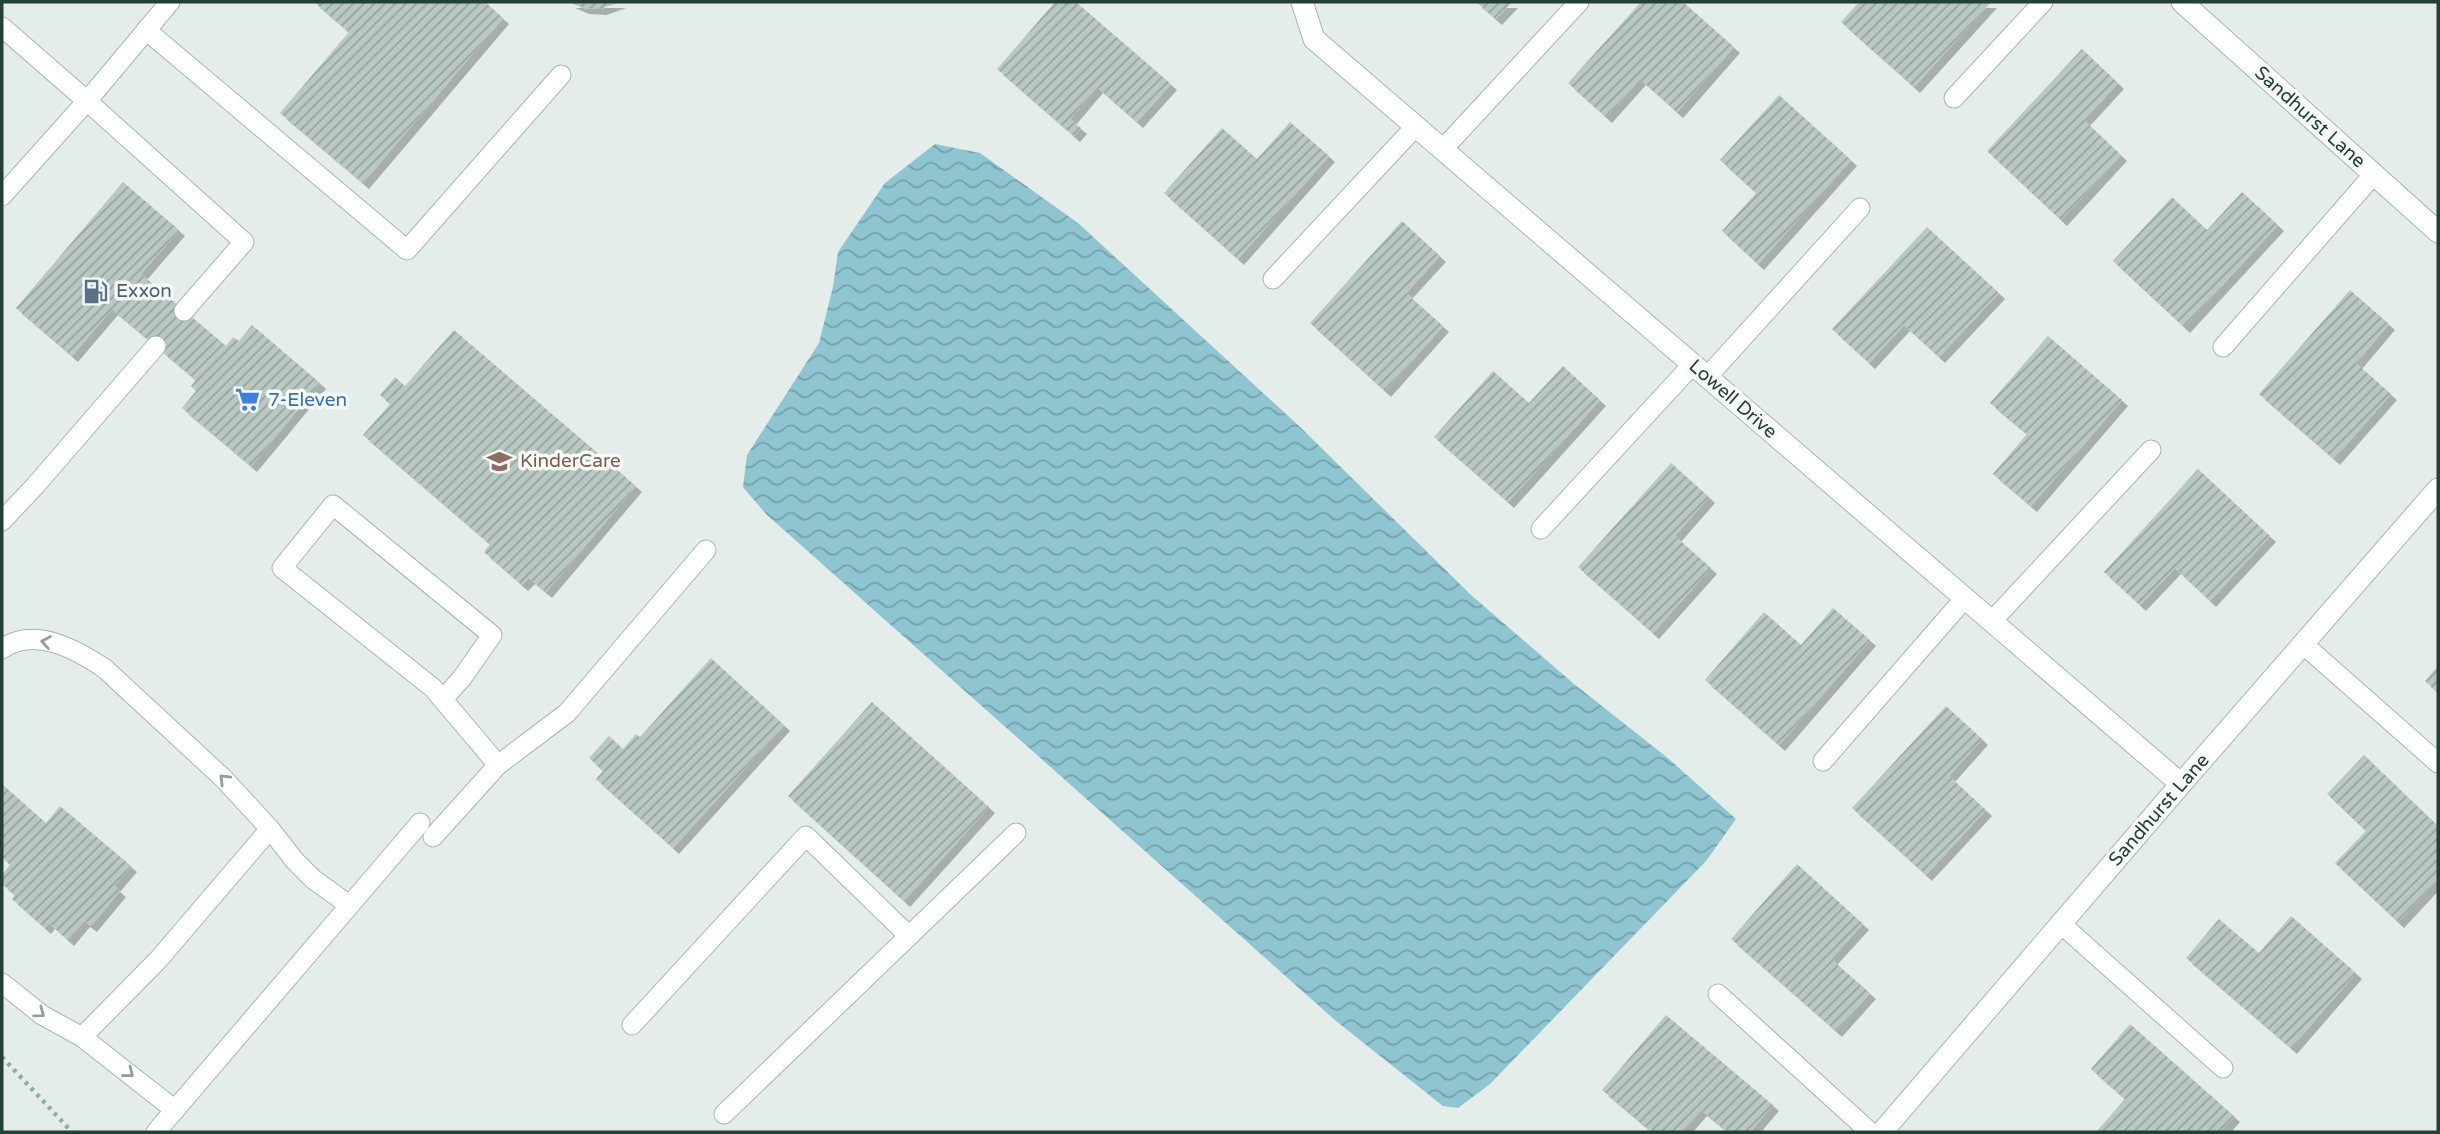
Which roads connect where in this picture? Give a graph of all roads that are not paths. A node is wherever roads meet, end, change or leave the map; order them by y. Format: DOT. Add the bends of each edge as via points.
graph roads {
  1 [pos="170,2"];
  2 [pos="1302,2"];
  3 [pos="1578,2"];
  4 [pos="2043,2"];
  5 [pos="2182,2"];
  6 [pos="2,27"];
  7 [pos="146,30"];
  8 [pos="561,75"];
  9 [pos="1954,98"];
  10 [pos="87,101"];
  11 [pos="1416,126"];
  12 [pos="1443,149"];
  13 [pos="2374,174"];
  14 [pos="2,196"];
  15 [pos="1860,208"];
  16 [pos="2438,232"];
  17 [pos="1273,279"];
  18 [pos="184,311"];
  19 [pos="156,346"];
  20 [pos="2223,347"];
  21 [pos="1700,370"];
  22 [pos="2151,450"];
  23 [pos="2438,489"];
  24 [pos="2,521"];
  25 [pos="1541,529"];
  26 [pos="706,550"];
  27 [pos="1965,598"];
  28 [pos="1992,621"];
  29 [pos="2304,644"];
  30 [pos="2,649"];
  31 [pos="443,699"];
  32 [pos="1822,761"];
  33 [pos="2438,762"];
  34 [pos="498,765"];
  35 [pos="2181,784"];
  36 [pos="270,829"];
  37 [pos="1016,833"];
  38 [pos="349,905"];
  39 [pos="2061,925"];
  40 [pos="909,936"];
  41 [pos="2,983"];
  42 [pos="1718,994"];
  43 [pos="632,1025"];
  44 [pos="82,1037"];
  45 [pos="2223,1068"];
  46 [pos="175,1110"];
  47 [pos="724,1114"];
  48 [pos="156,1132"];
  49 [pos="1870,1132"];
  50 [pos="1882,1132"];
  1 -- 7 [label="lane"];
  2 -- 11 [label="street, Lowell Drive" via="1314,39"];
  3 -- 12 [label="lane"];
  4 -- 9 [label="lane"];
  5 -- 13 [label="street, Sandhurst Lane"];
  6 -- 10 [label="lane"];
  7 -- 8 [label="lane" via="407,250"];
  7 -- 10 [label="lane"];
  10 -- 14 [label="lane"];
  10 -- 18 [label="lane" via="244,242"];
  11 -- 12 [label="street, Lowell Drive"];
  11 -- 17 [label="lane"];
  12 -- 21 [label="street, Lowell Drive"];
  13 -- 16 [label="street, Sandhurst Lane"];
  13 -- 20 [label="lane"];
  15 -- 21 [label="lane"];
  19 -- 24 [label="lane"];
  21 -- 25 [label="lane"];
  21 -- 27 [label="street, Lowell Drive"];
  22 -- 28 [label="lane"];
  23 -- 29 [label="street, Sandhurst Lane"];
  26 -- 34 [label="lane" via="567,713"];
  27 -- 28 [label="street, Lowell Drive"];
  27 -- 32 [label="lane"];
  28 -- 35 [label="street, Lowell Drive"];
  29 -- 33 [label="lane"];
  29 -- 35 [label="street, Sandhurst Lane"];
  36 -- 30 [label="lane, one-way" via="223,778 104,668 82,654 43,640 23,639"];
  31 -- 31 [label="lane" via="282,568 333,505 492,635"];
  31 -- 34 [label="lane"];
  34 -- 38 [label="lane"];
  35 -- 39 [label="street, Sandhurst Lane"];
  36 -- 38 [label="lane" via="313,879"];
  36 -- 44 [label="lane" via="158,960"];
  37 -- 40 [label="lane"];
  38 -- 46 [label="lane"];
  39 -- 45 [label="lane"];
  39 -- 50 [label="street, Sandhurst Lane"];
  40 -- 43 [label="lane" via="806,836"];
  40 -- 47 [label="lane"];
  41 -- 44 [label="lane, one-way" via="41,1015"];
  42 -- 49 [label="lane"];
  44 -- 46 [label="lane, one-way"];
  46 -- 48 [label="lane"];
}
